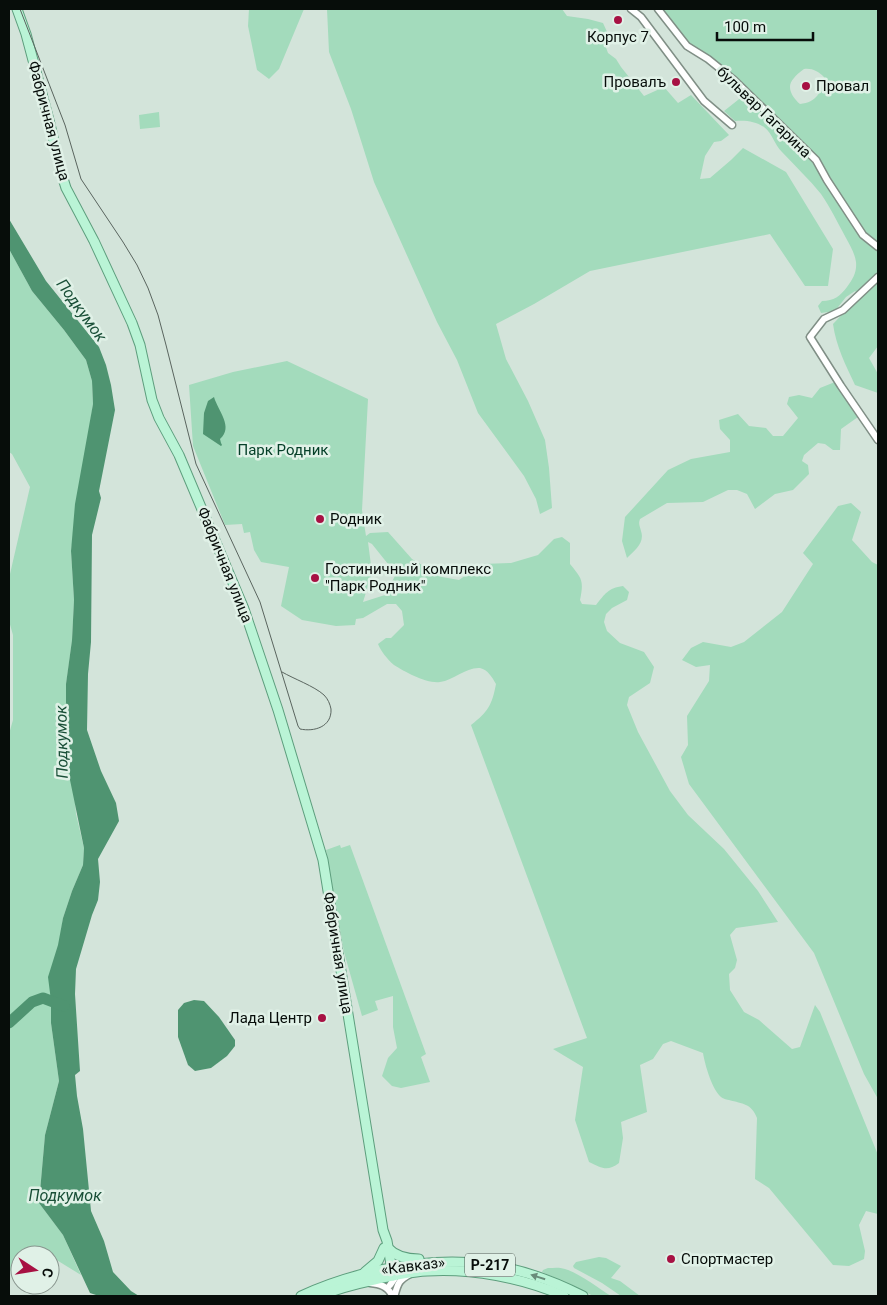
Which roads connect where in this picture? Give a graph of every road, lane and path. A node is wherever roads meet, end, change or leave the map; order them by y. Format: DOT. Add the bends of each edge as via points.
graph roads {
  1 [pos="17,9"];
  2 [pos="631,9"];
  3 [pos="637,9"];
  4 [pos="658,9"];
  5 [pos="641,17"];
  6 [pos="732,124"];
  7 [pos="878,247"];
  8 [pos="878,277"];
  9 [pos="878,440"];
  10 [pos="386,1248"];
  11 [pos="498,1266"];
  12 [pos="390,1272"];
  13 [pos="412,1273"];
  14 [pos="363,1278"];
  15 [pos="394,1295"];
  16 [pos="301,1296"];
  17 [pos="311,1296"];
  18 [pos="319,1296"];
  19 [pos="564,1296"];
  20 [pos="583,1296"];
  1 -- 10 [label="main road, Фабричная улица" via="66,188 132,323 152,400 179,455 244,609 289,745 323,860"];
  2 -- 5 [label="street, бульвар Гагарина"];
  3 -- 5 [label="street, бульвар Гагарина"];
  4 -- 7 [label="street, бульвар Гагарина" via="688,46 734,80 816,160 863,235"];
  5 -- 6 [label="street, бульвар Гагарина" via="704,101"];
  8 -- 9 [label="street" via="843,310 824,319 810,337"];
  10 -- 11 [label="main road" via="403,1258 469,1259"];
  10 -- 12 [label="main road, Фабричная улица"];
  10 -- 14 [label="main road"];
  11 -- 12 [label="main road, «Кавказ» / Р-217" via="441,1261"];
  20 -- 11 [label="main road, «Кавказ» / Р-217, one-way" via="544,1278"];
  12 -- 13 [label="main road, «Кавказ» / Р-217"];
  12 -- 14 [label="main road, «Кавказ» / Р-217"];
  12 -- 15 [label="street"];
  12 -- 17 [label="main road" via="337,1285"];
  13 -- 15 [label="street" via="400,1280"];
  13 -- 19 [label="main road, «Кавказ» / Р-217" via="440,1271 494,1275"];
  14 -- 15 [label="street" via="386,1287"];
  14 -- 16 [label="main road, «Кавказ» / Р-217" via="333,1282"];
  14 -- 18 [label="main road, «Кавказ» / Р-217"];
}
